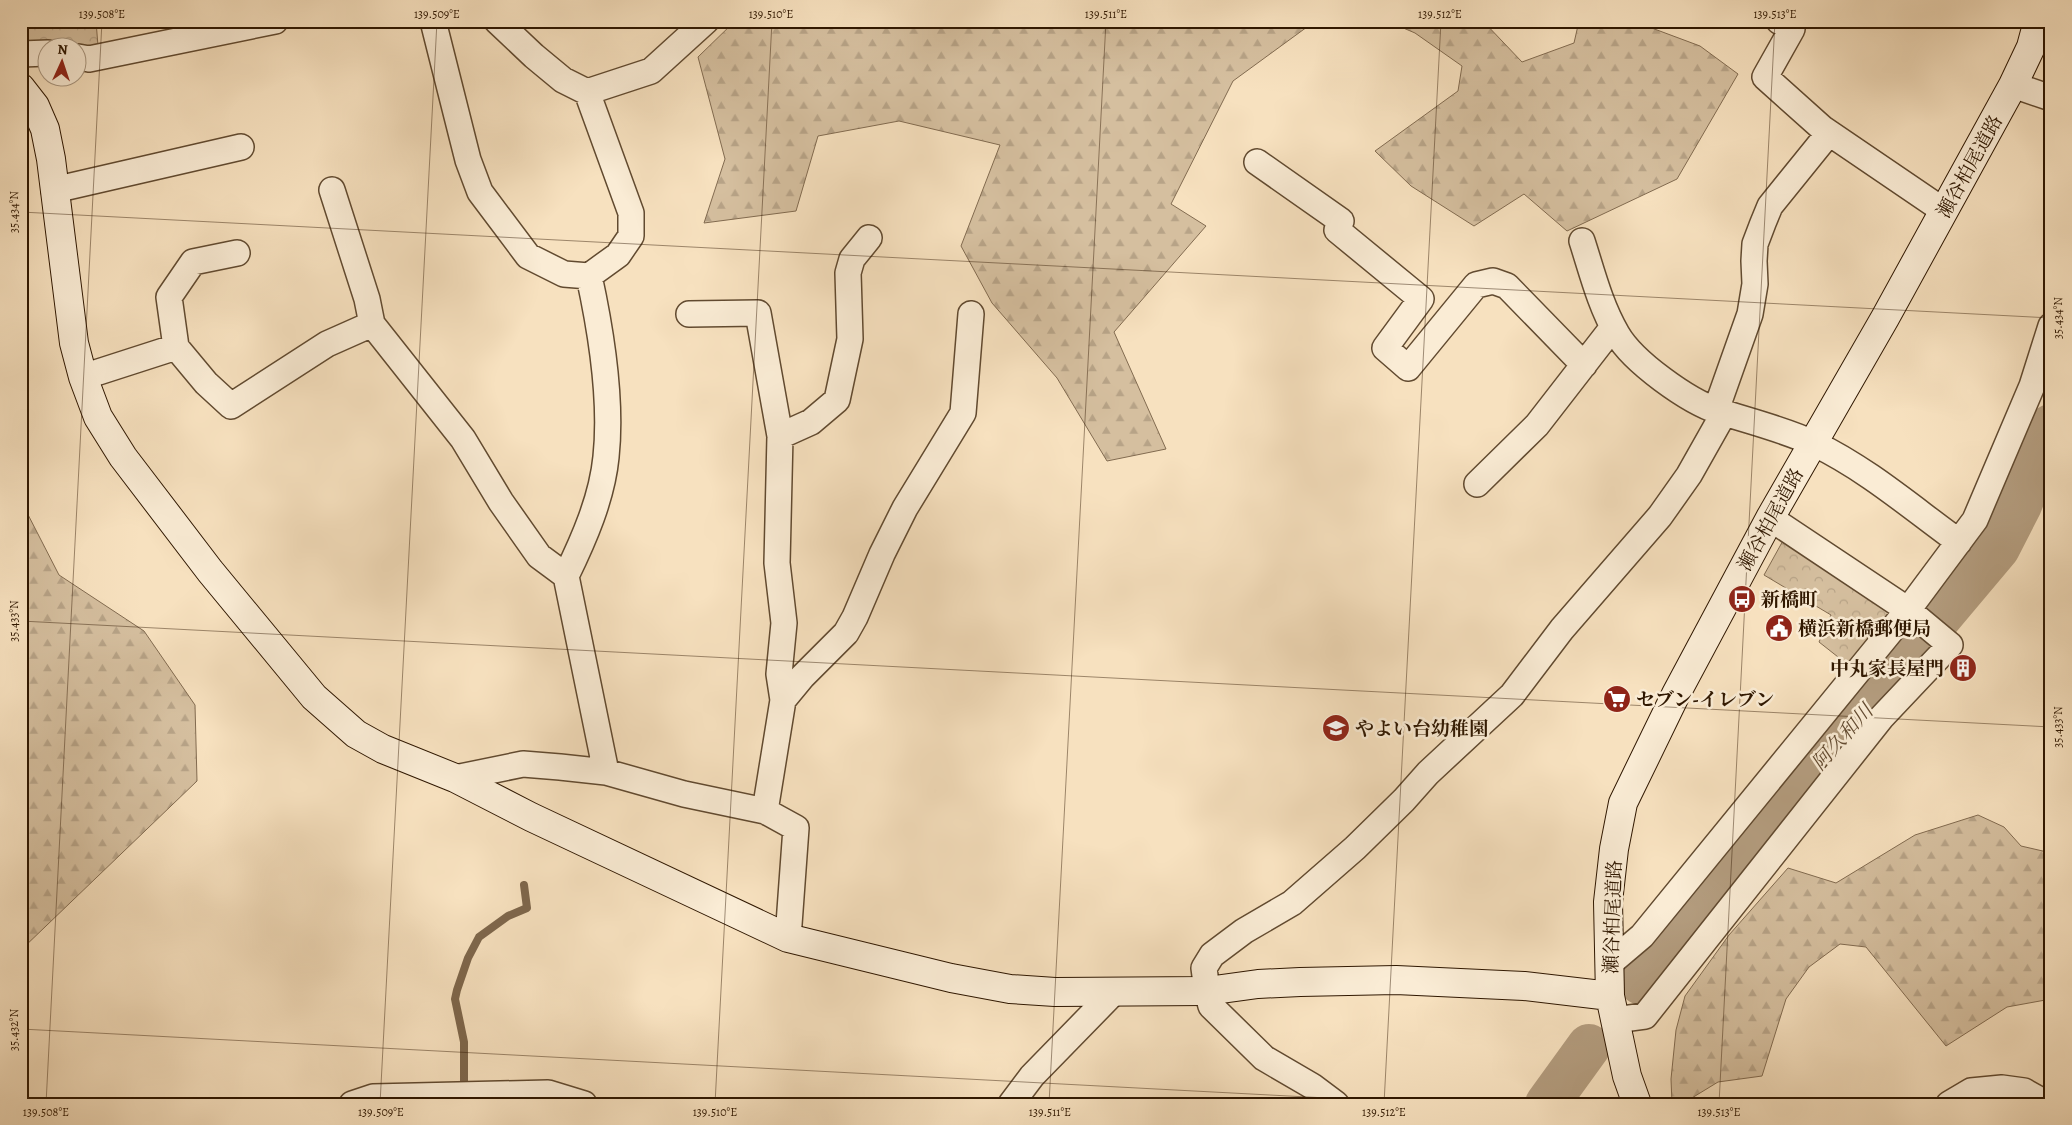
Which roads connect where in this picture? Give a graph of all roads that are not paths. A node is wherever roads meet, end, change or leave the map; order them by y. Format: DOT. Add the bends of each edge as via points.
graph roads {
  1 [pos="275,21"];
  2 [pos="433,21"];
  3 [pos="497,21"];
  4 [pos="706,21"];
  5 [pos="1779,21"];
  6 [pos="2038,21"];
  7 [pos="38,53"];
  8 [pos="21,54"];
  9 [pos="88,59"];
  10 [pos="2014,85"];
  11 [pos="21,88"];
  12 [pos="588,92"];
  13 [pos="2051,98"];
  14 [pos="1829,133"];
  15 [pos="241,146"];
  16 [pos="1257,162"];
  17 [pos="54,190"];
  18 [pos="332,190"];
  19 [pos="1944,211"];
  20 [pos="869,238"];
  21 [pos="1582,241"];
  22 [pos="237,253"];
  23 [pos="588,276"];
  24 [pos="689,314"];
  25 [pos="971,314"];
  26 [pos="372,324"];
  27 [pos="2051,326"];
  28 [pos="1613,327"];
  29 [pos="176,347"];
  30 [pos="1584,365"];
  31 [pos="83,376"];
  32 [pos="2041,389"];
  33 [pos="1720,412"];
  34 [pos="780,436"];
  35 [pos="1812,443"];
  36 [pos="1477,484"];
  37 [pos="1770,518"];
  38 [pos="1959,542"];
  39 [pos="566,576"];
  40 [pos="1911,613"];
  41 [pos="783,700"];
  42 [pos="606,772"];
  43 [pos="455,778"];
  44 [pos="765,811"];
  45 [pos="788,938"];
  46 [pos="1609,964"];
  47 [pos="1206,991"];
  48 [pos="1113,993"];
  49 [pos="1613,1008"];
  50 [pos="352,1104"];
  51 [pos="584,1104"];
  52 [pos="1011,1104"];
  53 [pos="1336,1104"];
  54 [pos="1637,1104"];
  55 [pos="1949,1104"];
  56 [pos="2047,1104"];
  1 -- 9 [label="street"];
  2 -- 23 [label="street" via="468,160 480,192 528,256 564,274"];
  3 -- 12 [label="street" via="563,80"];
  4 -- 12 [label="street" via="652,71"];
  5 -- 14 [label="street" via="1792,30 1765,77"];
  6 -- 10 [label="street, 瀬谷柏尾道路"];
  7 -- 8 [label="street"];
  10 -- 13 [label="street"];
  10 -- 19 [label="street, 瀬谷柏尾道路"];
  11 -- 17 [label="street" via="35,106 44,129"];
  12 -- 23 [label="street" via="631,213 631,236 618,255"];
  14 -- 19 [label="street"];
  14 -- 33 [label="street" via="1770,206 1763,223 1755,244 1755,284 1750,314"];
  15 -- 17 [label="street"];
  16 -- 30 [label="street" via="1340,221 1337,230 1421,299 1385,348 1408,368 1476,285 1493,281 1508,286"];
  17 -- 31 [label="street" via="74,343"];
  18 -- 26 [label="street"];
  19 -- 35 [label="street, 瀬谷柏尾道路"];
  20 -- 34 [label="street" via="852,259 848,273 850,339 837,400 811,422"];
  21 -- 28 [label="street"];
  22 -- 29 [label="street" via="193,262 169,297"];
  23 -- 39 [label="street" via="597,314 608,417 606,459 596,503"];
  24 -- 34 [label="street" via="758,313"];
  25 -- 41 [label="street" via="963,413 905,508 846,633"];
  26 -- 29 [label="street" via="327,344 231,406 206,383"];
  26 -- 39 [label="street" via="463,439 539,556"];
  27 -- 32 [label="street"];
  28 -- 30 [label="street"];
  28 -- 33 [label="street" via="1640,360 1663,380"];
  29 -- 31 [label="street"];
  30 -- 36 [label="street" via="1537,425"];
  31 -- 43 [label="street" via="98,417 123,457 210,571 314,697 356,734 383,749"];
  32 -- 38 [label="street" via="1975,520"];
  33 -- 35 [label="street"];
  33 -- 47 [label="street" via="1688,475 1660,516 1562,629 1512,696 1428,773 1355,848 1299,897 1212,955 1204,968"];
  34 -- 41 [label="street" via="777,563 784,622 779,674"];
  35 -- 37 [label="street, 瀬谷柏尾道路"];
  35 -- 38 [label="street" via="1842,458"];
  37 -- 40 [label="street"];
  37 -- 46 [label="street, 瀬谷柏尾道路" via="1676,694 1623,803 1608,902"];
  38 -- 40 [label="street"];
  39 -- 42 [label="street"];
  40 -- 46 [label="street" via="1642,936"];
  40 -- 49 [label="street" via="1950,645 1881,718 1644,1016"];
  41 -- 44 [label="street"];
  42 -- 43 [label="street" via="523,764"];
  42 -- 44 [label="street" via="684,794"];
  43 -- 45 [label="street"];
  44 -- 45 [label="street" via="796,828"];
  45 -- 48 [label="street" via="1010,989"];
  46 -- 49 [label="street, 瀬谷柏尾道路"];
  47 -- 48 [label="street"];
  47 -- 49 [label="street" via="1275,983 1396,980 1524,986"];
  47 -- 53 [label="street" via="1211,1006 1264,1058"];
  48 -- 52 [label="street" via="1032,1076"];
  49 -- 54 [label="street, 瀬谷柏尾道路" via="1627,1076"];
  50 -- 51 [label="street" via="372,1097 548,1093"];
  55 -- 56 [label="street" via="1971,1091 2002,1088 2024,1092"];
}
